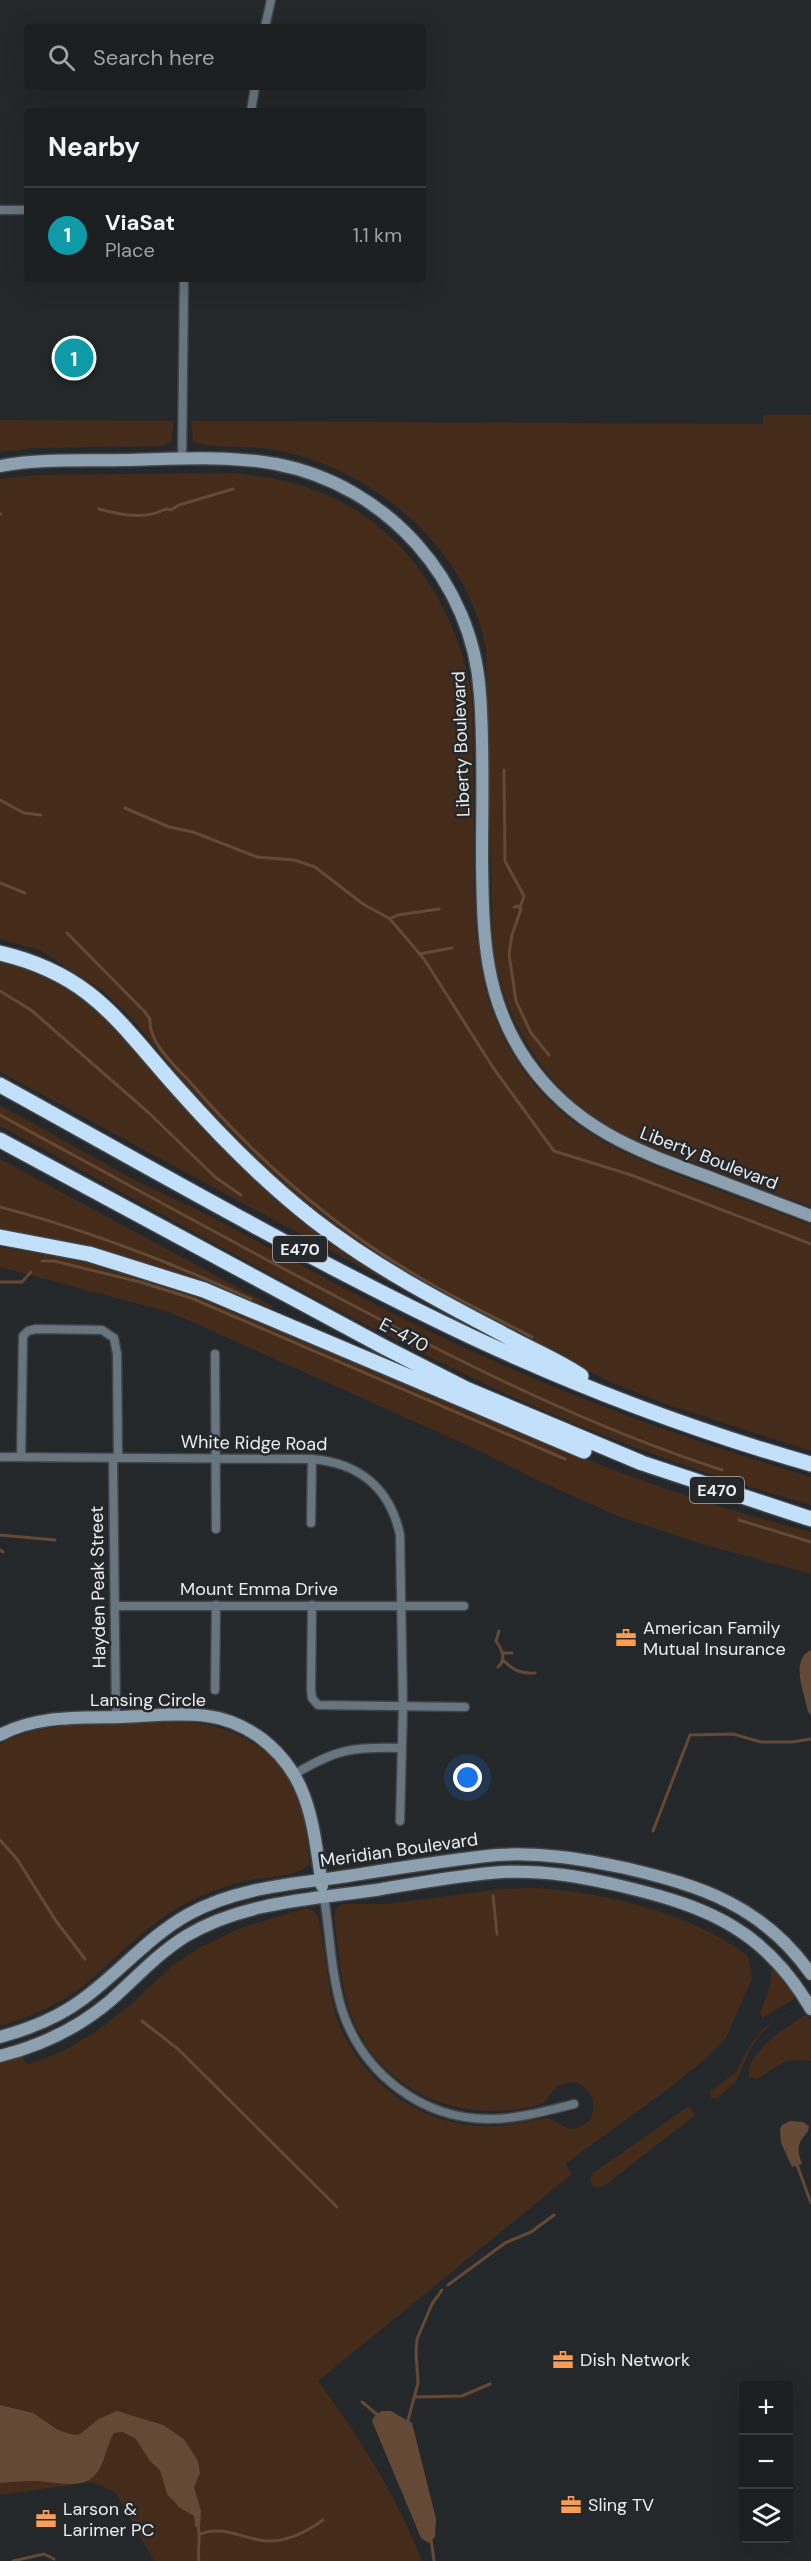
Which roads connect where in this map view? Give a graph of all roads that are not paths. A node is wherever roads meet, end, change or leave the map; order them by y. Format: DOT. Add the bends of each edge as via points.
graph roads {
  1 [pos="271,0"];
  2 [pos="265,24"];
  3 [pos="254,90"];
  4 [pos="252,108"];
  5 [pos="0,210"];
  6 [pos="24,210"];
  7 [pos="184,282"];
  8 [pos="182,459"];
  9 [pos="0,466"];
  10 [pos="0,945"];
  11 [pos="0,953"];
  12 [pos="48,969"];
  13 [pos="0,1085"];
  14 [pos="0,1140"];
  15 [pos="811,1216"];
  16 [pos="0,1237"];
  17 [pos="215,1354"];
  18 [pos="608,1395"];
  19 [pos="0,1457"];
  20 [pos="21,1457"];
  21 [pos="625,1457"];
  22 [pos="116,1458"];
  23 [pos="214,1458"];
  24 [pos="312,1459"];
  25 [pos="811,1464"];
  26 [pos="811,1519"];
  27 [pos="311,1523"];
  28 [pos="216,1529"];
  29 [pos="216,1605"];
  30 [pos="312,1605"];
  31 [pos="116,1606"];
  32 [pos="401,1606"];
  33 [pos="464,1606"];
  34 [pos="215,1690"];
  35 [pos="403,1707"];
  36 [pos="465,1707"];
  37 [pos="116,1717"];
  38 [pos="0,1735"];
  39 [pos="400,1748"];
  40 [pos="295,1774"];
  41 [pos="400,1821"];
  42 [pos="321,1880"];
  43 [pos="324,1897"];
  44 [pos="794,1954"];
  45 [pos="811,1959"];
  46 [pos="811,1974"];
  47 [pos="809,2003"];
  48 [pos="0,2037"];
  49 [pos="0,2055"];
  50 [pos="574,2104"];
  1 -- 2 [label="street"];
  3 -- 4 [label="street"];
  5 -- 6 [label="street"];
  7 -- 8 [label="street"];
  8 -- 9 [label="main road, Liberty Boulevard" via="42,461"];
  8 -- 15 [label="main road, Liberty Boulevard" via="260,461 322,478 375,507 422,550 458,607 477,669 485,948 498,1004 517,1045 556,1096 610,1137"];
  10 -- 12 [label="highway" via="39,957"];
  11 -- 12 [label="highway"];
  12 -- 18 [label="highway" via="114,1014 232,1147 319,1224 392,1274 580,1374"];
  13 -- 18 [label="highway, E-470 / E470" via="411,1307"];
  14 -- 21 [label="highway, E-470 / E470" via="404,1358 497,1403"];
  16 -- 21 [label="highway" via="79,1251 170,1278 599,1457"];
  17 -- 23 [label="street"];
  18 -- 25 [label="highway, E-470 / E470"];
  19 -- 20 [label="street, White Ridge Road"];
  20 -- 22 [label="street, White Ridge Road"];
  20 -- 22 [label="street, Hayden Peak Street" via="23,1336 36,1329 102,1330 114,1338"];
  21 -- 26 [label="highway, E-470 / E470"];
  22 -- 23 [label="street, White Ridge Road"];
  22 -- 31 [label="street, Hayden Peak Street"];
  23 -- 24 [label="street, White Ridge Road"];
  23 -- 28 [label="street"];
  24 -- 27 [label="street"];
  24 -- 32 [label="street, White Ridge Road" via="346,1465 382,1494 400,1535"];
  29 -- 30 [label="street, Mount Emma Drive"];
  29 -- 31 [label="street, Mount Emma Drive"];
  29 -- 34 [label="street"];
  30 -- 32 [label="street, Mount Emma Drive"];
  30 -- 35 [label="street" via="311,1690 315,1702 324,1706"];
  31 -- 37 [label="street, Hayden Peak Street"];
  32 -- 33 [label="street, Mount Emma Drive"];
  32 -- 35 [label="street, White Ridge Road"];
  35 -- 36 [label="street"];
  35 -- 39 [label="street, White Ridge Road"];
  37 -- 38 [label="main road, Lansing Circle" via="45,1720"];
  37 -- 40 [label="main road, Lansing Circle" via="219,1718 263,1740"];
  39 -- 40 [label="street" via="344,1751"];
  39 -- 41 [label="street, White Ridge Road"];
  40 -- 42 [label="main road, Lansing Circle" via="310,1810"];
  42 -- 43 [label="main road, Lansing Circle"];
  42 -- 44 [label="main road, Meridian Boulevard" via="497,1855 581,1858 706,1891 756,1919"];
  42 -- 48 [label="main road, Meridian Boulevard" via="250,1891 196,1911 156,1936 75,2005 35,2026"];
  43 -- 47 [label="main road, Meridian Boulevard" via="498,1872 585,1877 681,1901 726,1921 778,1963"];
  43 -- 49 [label="main road, Meridian Boulevard" via="257,1908 206,1926 165,1951 82,2021 38,2044"];
  43 -- 50 [label="street" via="337,1987 346,2020 366,2057 393,2085 431,2108 476,2118 515,2117"];
  44 -- 45 [label="main road"];
  44 -- 46 [label="main road, Meridian Boulevard"];
}
